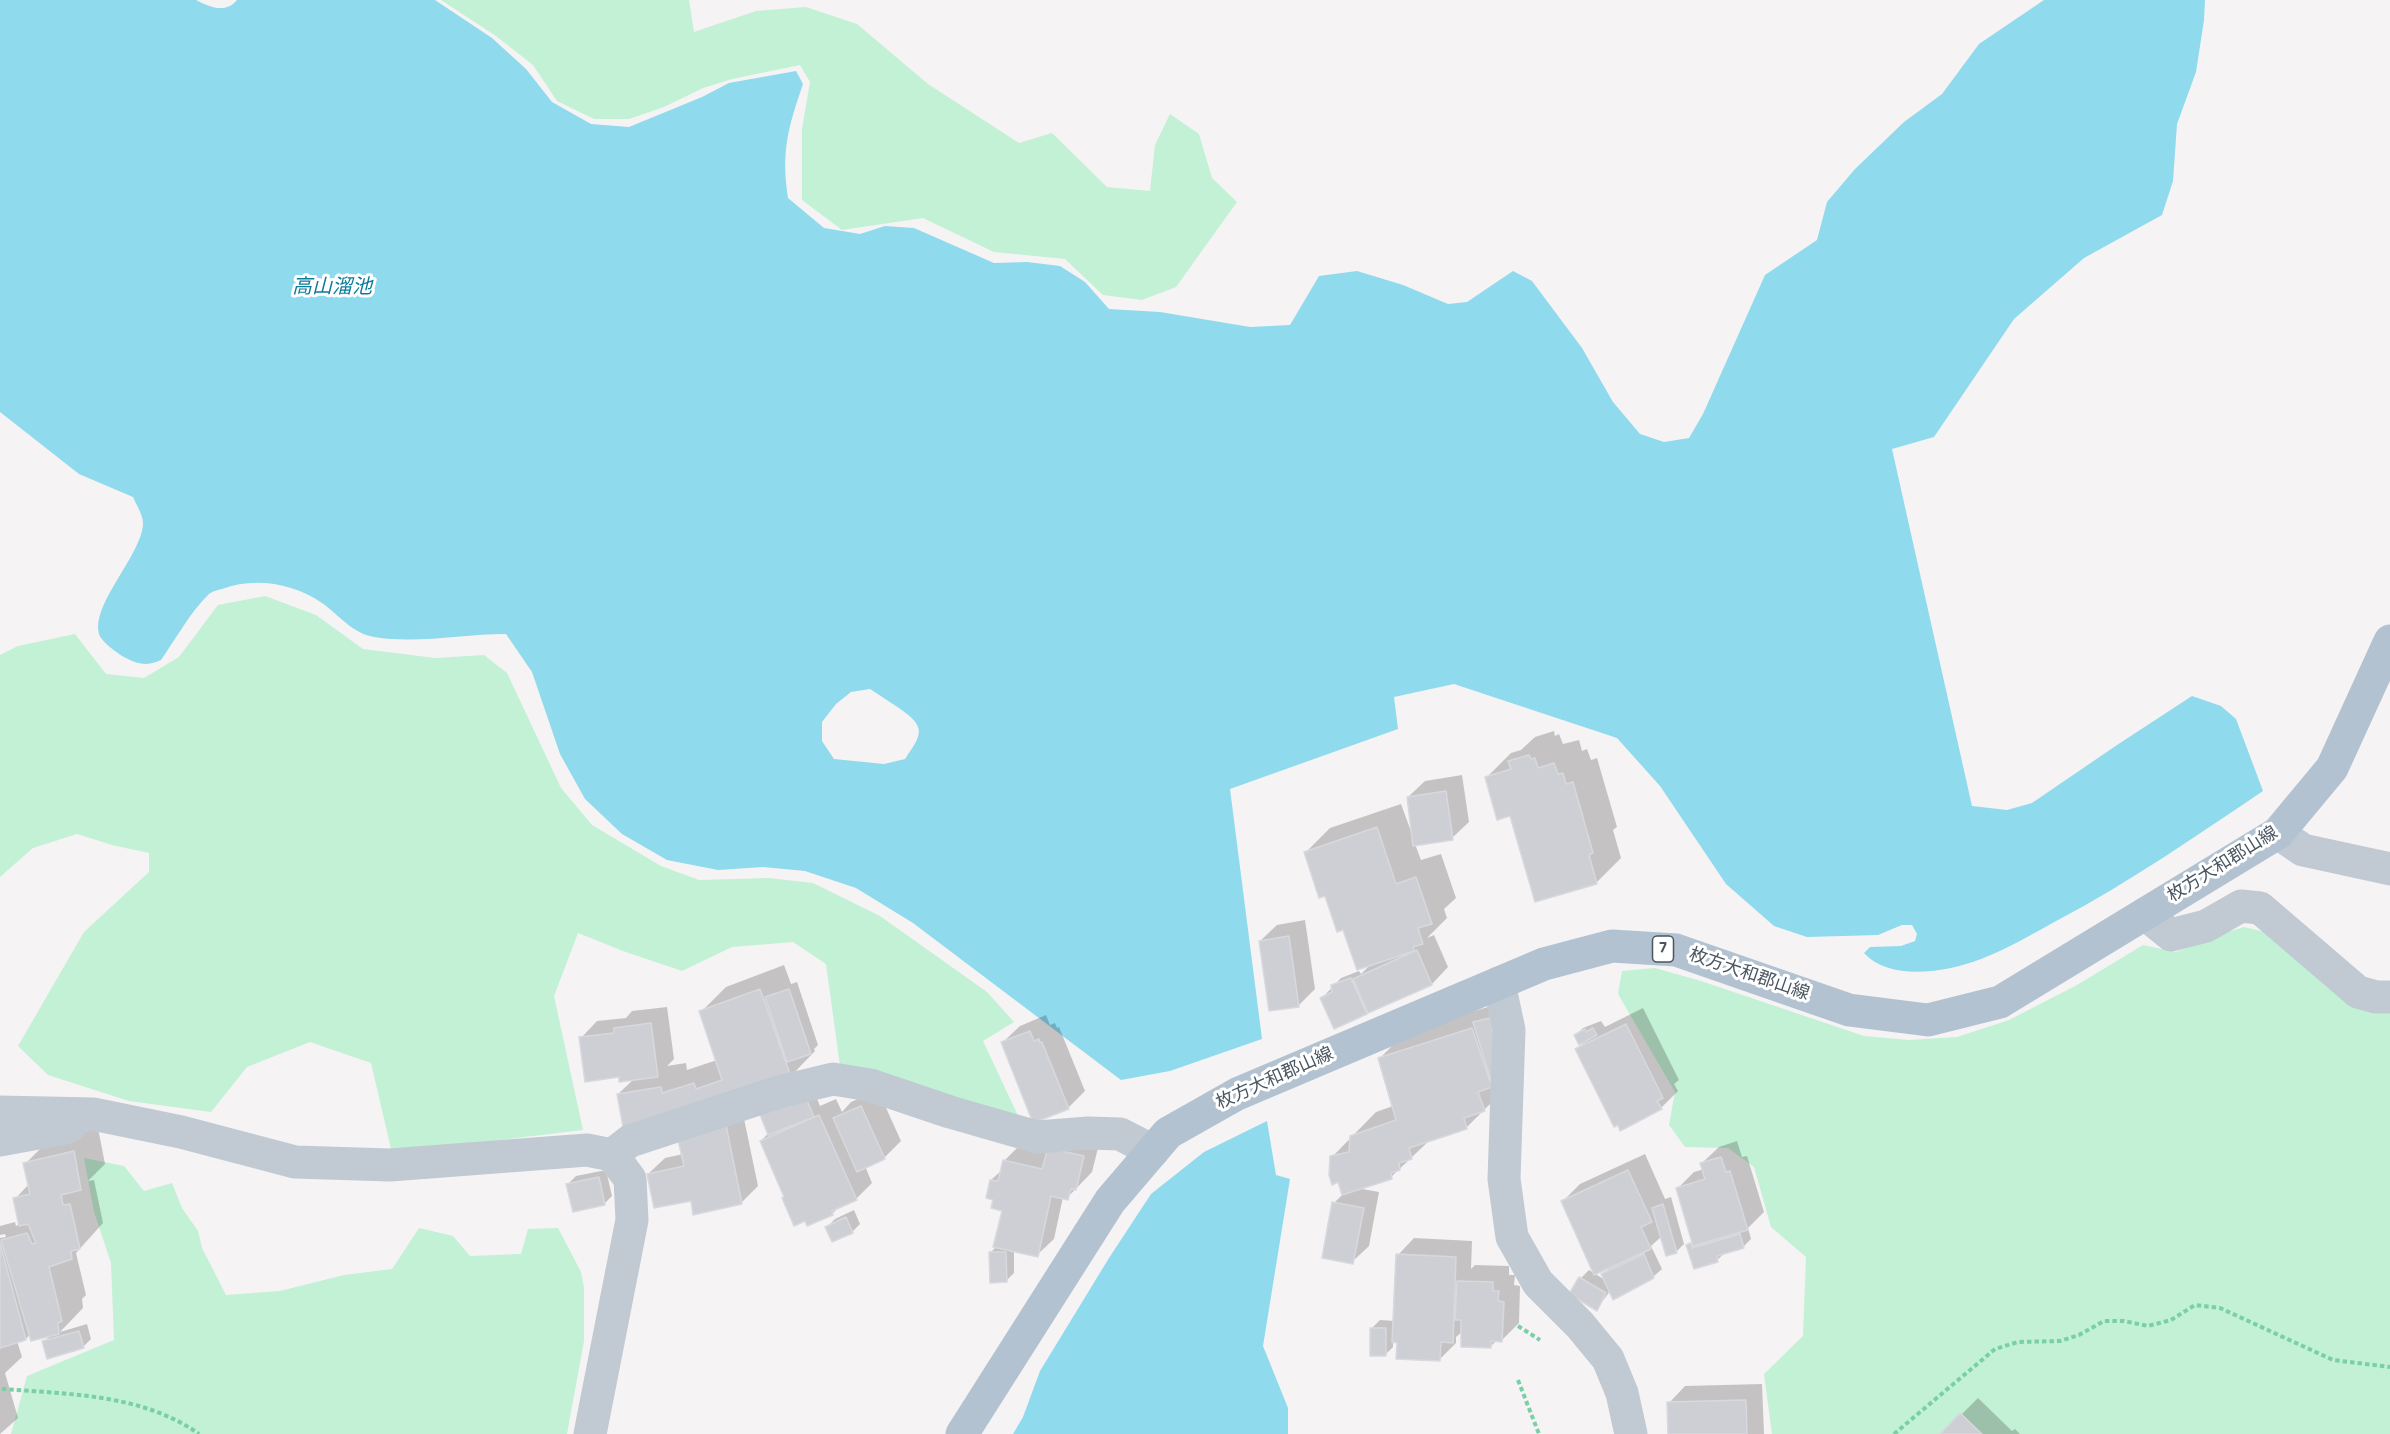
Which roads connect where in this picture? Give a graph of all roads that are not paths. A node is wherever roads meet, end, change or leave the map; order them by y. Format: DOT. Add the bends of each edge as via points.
graph roads {
  1 [pos="2390,641"];
  2 [pos="2278,833"];
  3 [pos="2390,869"];
  4 [pos="2145,914"];
  5 [pos="1499,983"];
  6 [pos="2390,997"];
  7 [pos="0,1112"];
  8 [pos="93,1114"];
  9 [pos="0,1140"];
  10 [pos="1153,1151"];
  11 [pos="612,1155"];
  12 [pos="590,1434"];
  13 [pos="963,1434"];
  14 [pos="1632,1434"];
  1 -- 2 [label="main road, 枚方大和郡山線 / 7" via="2332,768"];
  2 -- 3 [label="street" via="2303,850"];
  2 -- 4 [label="main road, 枚方大和郡山線 / 7"];
  4 -- 5 [label="main road, 枚方大和郡山線 / 7" via="2000,1002 1928,1020 1849,1010 1676,950 1612,946 1544,964"];
  4 -- 6 [label="street" via="2171,935 2206,926 2241,906 2260,908 2358,992"];
  5 -- 10 [label="main road, 枚方大和郡山線 / 7" via="1237,1094 1168,1133"];
  5 -- 14 [label="street" via="1509,1029 1504,1179 1512,1237 1538,1283 1608,1359"];
  7 -- 8 [label="street"];
  8 -- 9 [label="street" via="65,1128"];
  8 -- 11 [label="street" via="295,1162 390,1165 587,1150"];
  10 -- 11 [label="street" via="1120,1134 1037,1137 870,1085 833,1079 779,1092 630,1141"];
  10 -- 13 [label="main road, 枚方大和郡山線 / 7" via="1110,1201"];
  11 -- 12 [label="street" via="630,1179 632,1220"];
}
